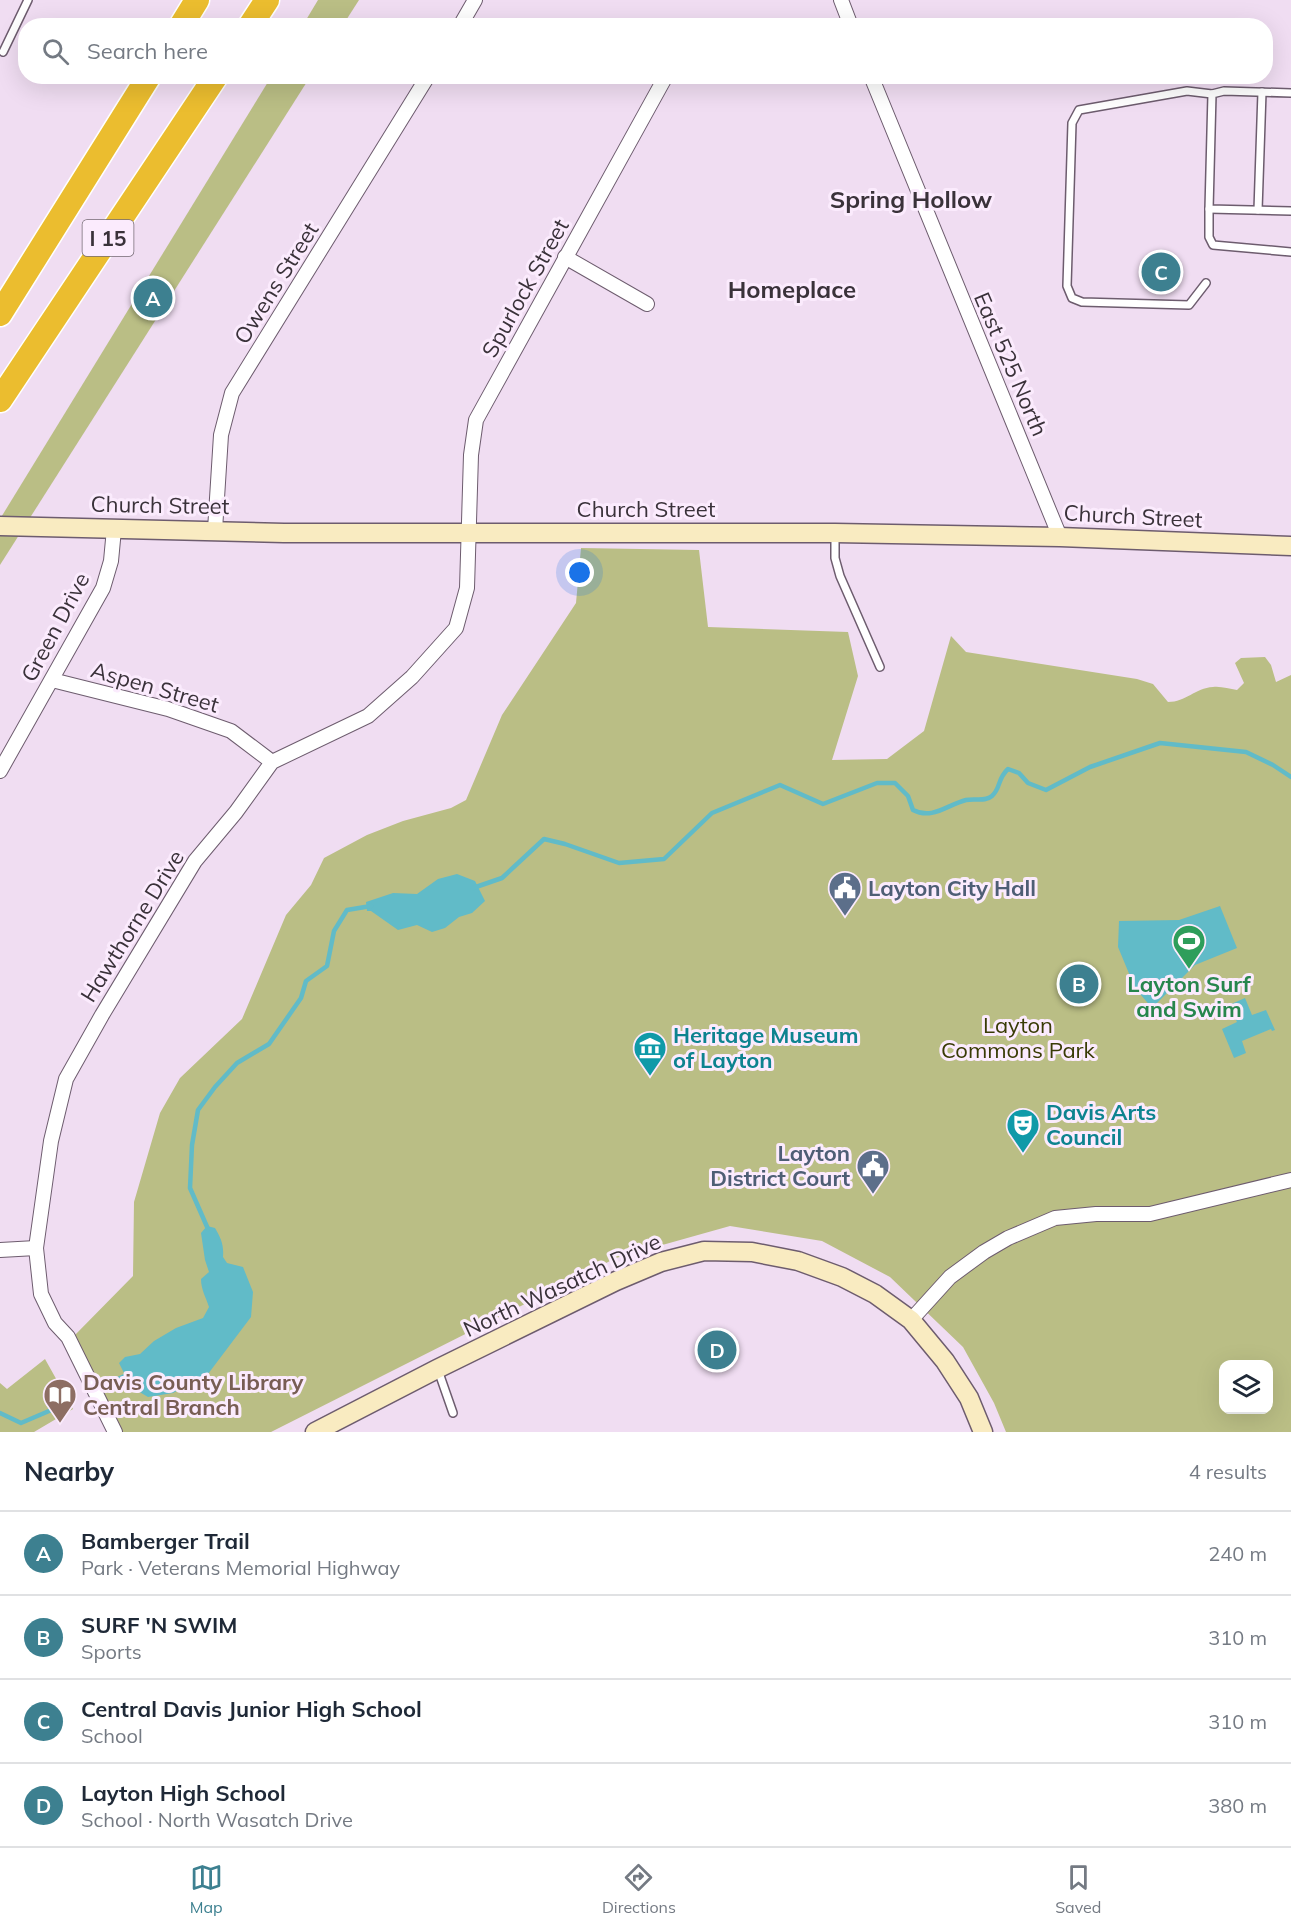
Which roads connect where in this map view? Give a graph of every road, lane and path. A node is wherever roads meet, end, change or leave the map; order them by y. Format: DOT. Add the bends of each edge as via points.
graph roads {
  1 [pos="28,0"];
  2 [pos="197,0"];
  3 [pos="267,0"];
  4 [pos="475,0"];
  5 [pos="841,0"];
  6 [pos="19,18"];
  7 [pos="186,18"];
  8 [pos="255,18"];
  9 [pos="465,18"];
  10 [pos="848,18"];
  11 [pos="18,21"];
  12 [pos="3,52"];
  13 [pos="144,84"];
  14 [pos="211,84"];
  15 [pos="423,84"];
  16 [pos="662,84"];
  17 [pos="874,84"];
  18 [pos="1262,92"];
  19 [pos="1291,93"];
  20 [pos="1212,94"];
  21 [pos="1209,209"];
  22 [pos="1258,210"];
  23 [pos="1291,211"];
  24 [pos="1291,252"];
  25 [pos="565,257"];
  26 [pos="1206,283"];
  27 [pos="647,304"];
  28 [pos="0,314"];
  29 [pos="0,400"];
  30 [pos="0,526"];
  31 [pos="114,529"];
  32 [pos="214,530"];
  33 [pos="469,533"];
  34 [pos="835,533"];
  35 [pos="1060,537"];
  36 [pos="1291,546"];
  37 [pos="880,667"];
  38 [pos="52,680"];
  39 [pos="272,762"];
  40 [pos="0,771"];
  41 [pos="1291,1180"];
  42 [pos="36,1248"];
  43 [pos="0,1250"];
  44 [pos="911,1320"];
  45 [pos="437,1369"];
  46 [pos="453,1413"];
  47 [pos="116,1432"];
  48 [pos="315,1432"];
  49 [pos="983,1432"];
  1 -- 6 [label="lane"];
  2 -- 7 [label="highway"];
  3 -- 8 [label="highway"];
  4 -- 9 [label="street"];
  5 -- 10 [label="street"];
  11 -- 12 [label="lane"];
  13 -- 28 [label="highway, I 15"];
  14 -- 29 [label="highway, I 15"];
  15 -- 32 [label="street, Owens Street" via="232,393 221,435"];
  16 -- 25 [label="street, Spurlock Street"];
  17 -- 35 [label="street, East 525 North"];
  18 -- 19 [label="lane"];
  18 -- 20 [label="lane"];
  18 -- 22 [label="lane"];
  20 -- 21 [label="lane"];
  20 -- 26 [label="lane" via="1187,91 1079,110 1072,123 1067,286 1072,298 1082,302 1189,305"];
  21 -- 22 [label="lane"];
  21 -- 24 [label="lane" via="1209,237 1213,245"];
  22 -- 23 [label="lane"];
  25 -- 27 [label="street"];
  25 -- 33 [label="street, Spurlock Street" via="477,420 471,454"];
  30 -- 31 [label="street, Church Street"];
  31 -- 32 [label="street, Church Street"];
  31 -- 38 [label="street, Green Drive" via="103,588"];
  32 -- 33 [label="street, Church Street"];
  33 -- 34 [label="street, Church Street"];
  33 -- 39 [label="street, Hawthorne Drive" via="467,588 456,627 412,677 368,716"];
  34 -- 35 [label="street, Church Street"];
  34 -- 37 [label="lane" via="840,576"];
  35 -- 36 [label="street, Church Street"];
  38 -- 39 [label="street, Aspen Street" via="168,709 231,731"];
  38 -- 40 [label="street, Green Drive"];
  39 -- 42 [label="street, Hawthorne Drive" via="195,861 66,1079 51,1141"];
  41 -- 44 [label="street" via="1150,1214 1055,1218 984,1252 950,1277"];
  42 -- 43 [label="street"];
  42 -- 47 [label="street, Hawthorne Drive" via="41,1294 55,1323 68,1337"];
  44 -- 45 [label="street, North Wasatch Drive" via="875,1294 798,1261 752,1252 704,1251 661,1262 616,1281"];
  44 -- 49 [label="street, North Wasatch Drive" via="969,1398"];
  45 -- 46 [label="lane"];
  45 -- 48 [label="street, North Wasatch Drive"];
}
